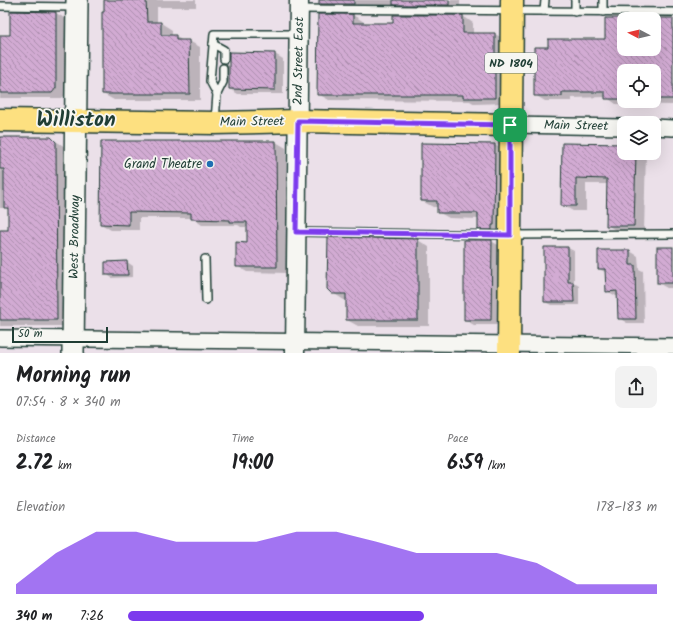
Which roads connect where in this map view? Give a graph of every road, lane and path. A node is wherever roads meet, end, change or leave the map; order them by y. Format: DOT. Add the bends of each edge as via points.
graph roads {
  1 [pos="545,0"];
  2 [pos="576,0"];
  3 [pos="603,0"];
  4 [pos="77,3"];
  5 [pos="299,5"];
  6 [pos="512,5"];
  7 [pos="0,6"];
  8 [pos="544,11"];
  9 [pos="575,12"];
  10 [pos="602,12"];
  11 [pos="673,12"];
  12 [pos="299,34"];
  13 [pos="213,44"];
  14 [pos="224,59"];
  15 [pos="223,68"];
  16 [pos="217,94"];
  17 [pos="0,120"];
  18 [pos="76,120"];
  19 [pos="298,121"];
  20 [pos="215,123"];
  21 [pos="510,125"];
  22 [pos="617,127"];
  23 [pos="661,127"];
  24 [pos="673,128"];
  25 [pos="296,232"];
  26 [pos="673,234"];
  27 [pos="510,235"];
  28 [pos="206,259"];
  29 [pos="206,300"];
  30 [pos="0,338"];
  31 [pos="73,346"];
  32 [pos="673,346"];
  33 [pos="295,347"];
  34 [pos="509,349"];
  1 -- 8 [label="lane"];
  2 -- 9 [label="lane"];
  3 -- 10 [label="lane"];
  4 -- 7 [label="lane"];
  4 -- 18 [label="main road, West Broadway"];
  5 -- 6 [label="lane"];
  5 -- 12 [label="street, 2nd Street East"];
  6 -- 8 [label="lane"];
  6 -- 21 [label="main road, ND 1804"];
  8 -- 9 [label="lane"];
  9 -- 10 [label="lane"];
  10 -- 11 [label="lane"];
  12 -- 13 [label="lane" via="214,34"];
  12 -- 19 [label="street, 2nd Street East"];
  13 -- 14 [label="lane" via="224,50"];
  13 -- 16 [label="lane" via="210,81"];
  15 -- 16 [label="lane" via="223,82"];
  16 -- 20 [label="lane"];
  17 -- 18 [label="main road, Main Street"];
  18 -- 20 [label="main road, Main Street"];
  18 -- 31 [label="main road, West Broadway"];
  19 -- 20 [label="main road, Main Street"];
  19 -- 21 [label="main road, Main Street"];
  19 -- 25 [label="street, 2nd Street East"];
  21 -- 22 [label="street, Main Street"];
  21 -- 27 [label="main road"];
  23 -- 24 [label="street"];
  25 -- 27 [label="lane"];
  25 -- 33 [label="street, 2nd Street East"];
  26 -- 27 [label="lane"];
  27 -- 34 [label="main road"];
  28 -- 29 [label="lane"];
  30 -- 31 [label="street"];
  31 -- 33 [label="street"];
  32 -- 34 [label="street"];
  33 -- 34 [label="street"];
}
